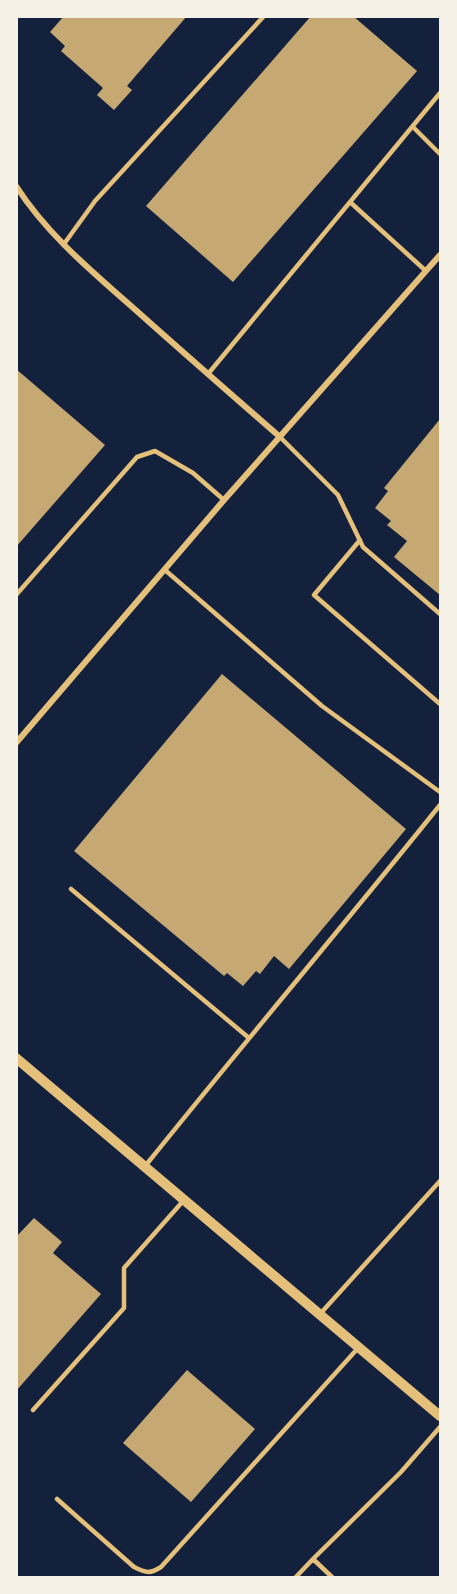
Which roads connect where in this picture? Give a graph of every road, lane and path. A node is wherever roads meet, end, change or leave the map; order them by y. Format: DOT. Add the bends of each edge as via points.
graph roads {
  1 [pos="264,16"];
  2 [pos="441,93"];
  3 [pos="413,127"];
  4 [pos="441,154"];
  5 [pos="16,186"];
  6 [pos="350,202"];
  7 [pos="64,244"];
  8 [pos="441,255"];
  9 [pos="426,271"];
  10 [pos="207,374"];
  11 [pos="280,437"];
  12 [pos="224,500"];
  13 [pos="360,540"];
  14 [pos="165,570"];
  15 [pos="16,596"];
  16 [pos="441,614"];
  17 [pos="441,704"];
  18 [pos="16,742"];
  19 [pos="441,792"];
  20 [pos="441,805"];
  21 [pos="71,889"];
  22 [pos="249,1038"];
  23 [pos="16,1058"];
  24 [pos="145,1166"];
  25 [pos="441,1181"];
  26 [pos="184,1200"];
  27 [pos="320,1314"];
  28 [pos="359,1347"];
  29 [pos="33,1410"];
  30 [pos="441,1416"];
  31 [pos="441,1427"];
  32 [pos="57,1499"];
  33 [pos="313,1558"];
  34 [pos="295,1578"];
  35 [pos="333,1578"];
  1 -- 7 [label="lane" via="95,201"];
  2 -- 3 [label="lane"];
  3 -- 4 [label="lane"];
  3 -- 6 [label="lane"];
  5 -- 7 [label="street"];
  6 -- 9 [label="lane"];
  6 -- 10 [label="lane"];
  7 -- 10 [label="street"];
  8 -- 9 [label="street"];
  9 -- 11 [label="street"];
  10 -- 11 [label="street"];
  11 -- 12 [label="street"];
  11 -- 13 [label="lane" via="338,495"];
  12 -- 14 [label="street"];
  12 -- 15 [label="lane" via="192,472 156,451 136,457"];
  13 -- 16 [label="lane" via="363,547"];
  13 -- 17 [label="lane" via="314,595"];
  14 -- 18 [label="street"];
  14 -- 19 [label="lane" via="322,706"];
  20 -- 22 [label="lane"];
  21 -- 22 [label="lane"];
  22 -- 24 [label="lane"];
  23 -- 24 [label="street"];
  24 -- 26 [label="street"];
  25 -- 27 [label="lane"];
  26 -- 27 [label="street"];
  26 -- 29 [label="lane" via="124,1268 124,1308"];
  27 -- 28 [label="street"];
  28 -- 30 [label="street"];
  28 -- 32 [label="lane" via="153,1572 134,1566"];
  31 -- 33 [label="lane"];
  33 -- 34 [label="lane"];
  33 -- 35 [label="lane"];
}
